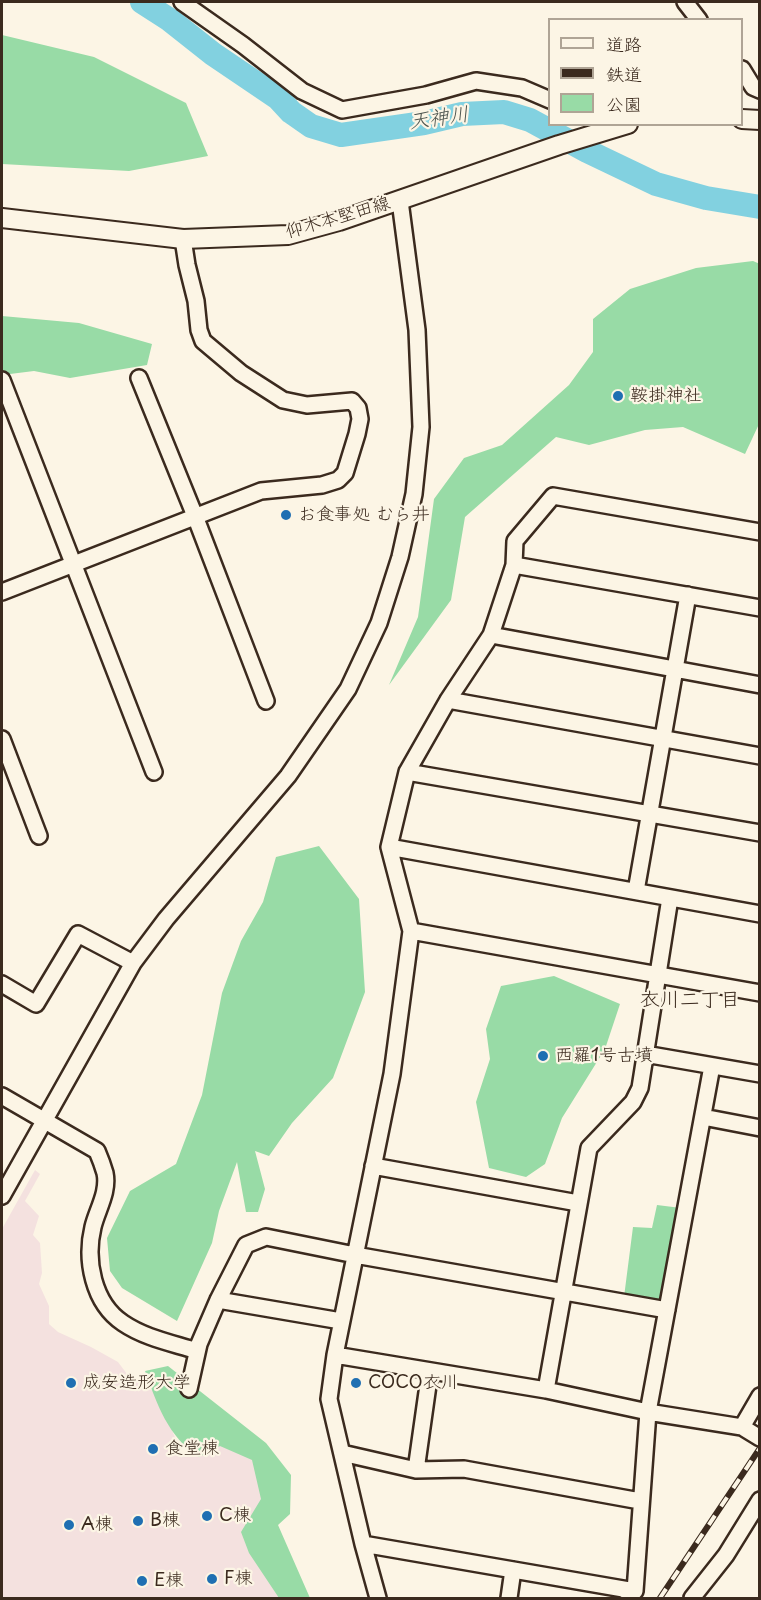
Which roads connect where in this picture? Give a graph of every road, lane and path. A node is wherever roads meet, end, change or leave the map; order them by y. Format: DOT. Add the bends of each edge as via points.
graph roads {
  1 [pos="182,2"];
  2 [pos="685,2"];
  3 [pos="697,18"];
  4 [pos="743,72"];
  5 [pos="759,90"];
  6 [pos="548,100"];
  7 [pos="743,119"];
  8 [pos="759,120"];
  9 [pos="615,126"];
  10 [pos="400,201"];
  11 [pos="2,218"];
  12 [pos="183,239"];
  13 [pos="139,378"];
  14 [pos="2,380"];
  15 [pos="195,516"];
  16 [pos="759,532"];
  17 [pos="74,564"];
  18 [pos="514,564"];
  19 [pos="2,592"];
  20 [pos="688,595"];
  21 [pos="759,608"];
  22 [pos="491,635"];
  23 [pos="675,669"];
  24 [pos="759,685"];
  25 [pos="448,700"];
  26 [pos="266,701"];
  27 [pos="2,739"];
  28 [pos="662,739"];
  29 [pos="759,756"];
  30 [pos="154,772"];
  31 [pos="407,772"];
  32 [pos="649,814"];
  33 [pos="759,833"];
  34 [pos="39,836"];
  35 [pos="389,847"];
  36 [pos="636,891"];
  37 [pos="670,897"];
  38 [pos="759,914"];
  39 [pos="411,931"];
  40 [pos="133,963"];
  41 [pos="658,975"];
  42 [pos="2,984"];
  43 [pos="759,993"];
  44 [pos="645,1054"];
  45 [pos="712,1066"];
  46 [pos="759,1074"];
  47 [pos="2,1096"];
  48 [pos="703,1118"];
  49 [pos="44,1119"];
  50 [pos="759,1128"];
  51 [pos="373,1167"];
  52 [pos="2,1196"];
  53 [pos="578,1203"];
  54 [pos="355,1256"];
  55 [pos="563,1292"];
  56 [pos="218,1300"];
  57 [pos="667,1310"];
  58 [pos="341,1321"];
  59 [pos="197,1351"];
  60 [pos="335,1355"];
  61 [pos="430,1371"];
  62 [pos="189,1389"];
  63 [pos="546,1390"];
  64 [pos="759,1396"];
  65 [pos="648,1412"];
  66 [pos="742,1427"];
  67 [pos="759,1438"];
  68 [pos="342,1453"];
  69 [pos="416,1470"];
  70 [pos="759,1500"];
  71 [pos="640,1501"];
  72 [pos="363,1544"];
  73 [pos="513,1570"];
  74 [pos="631,1595"];
  75 [pos="378,1599"];
  76 [pos="509,1599"];
  77 [pos="692,1599"];
  1 -- 6 [label="street" via="302,91 342,110 426,95 476,81 522,88"];
  2 -- 3 [label="street"];
  4 -- 5 [label="street"];
  7 -- 8 [label="main road"];
  9 -- 10 [label="main road, 仰木本堅田線"];
  10 -- 12 [label="main road, 仰木本堅田線" via="288,235"];
  10 -- 40 [label="street" via="417,330 421,428 414,494 379,623 348,689 288,776"];
  11 -- 12 [label="main road, 仰木本堅田線"];
  12 -- 15 [label="street" via="203,340 241,373 283,400 307,405 352,401 360,419 345,473 338,480 261,491"];
  13 -- 15 [label="street"];
  14 -- 17 [label="street"];
  15 -- 17 [label="street"];
  15 -- 26 [label="street"];
  16 -- 18 [label="street" via="553,496 515,541"];
  17 -- 19 [label="street"];
  17 -- 30 [label="street"];
  18 -- 20 [label="street"];
  18 -- 22 [label="street"];
  20 -- 21 [label="street"];
  20 -- 23 [label="street"];
  22 -- 23 [label="street"];
  22 -- 25 [label="street"];
  23 -- 24 [label="street"];
  23 -- 28 [label="street"];
  25 -- 28 [label="street"];
  25 -- 31 [label="street"];
  27 -- 34 [label="street"];
  28 -- 29 [label="street"];
  28 -- 32 [label="street"];
  31 -- 32 [label="street"];
  31 -- 35 [label="street"];
  32 -- 33 [label="street"];
  32 -- 36 [label="street"];
  35 -- 36 [label="street"];
  35 -- 39 [label="street"];
  36 -- 37 [label="street"];
  37 -- 38 [label="street"];
  37 -- 41 [label="street"];
  39 -- 41 [label="street"];
  39 -- 51 [label="street" via="392,1074"];
  40 -- 42 [label="street" via="78,934 36,1004"];
  40 -- 49 [label="street"];
  41 -- 43 [label="street"];
  41 -- 44 [label="street"];
  44 -- 45 [label="street"];
  44 -- 53 [label="street" via="640,1088 633,1102 589,1148"];
  45 -- 46 [label="street"];
  45 -- 48 [label="street"];
  47 -- 49 [label="street"];
  48 -- 50 [label="street"];
  48 -- 57 [label="street"];
  49 -- 52 [label="street"];
  49 -- 59 [label="street" via="97,1151 105,1175 104,1197 93,1227 89,1254 101,1300 122,1323 150,1337"];
  51 -- 53 [label="street"];
  51 -- 54 [label="street"];
  53 -- 55 [label="street"];
  54 -- 55 [label="street"];
  54 -- 56 [label="street" via="266,1237 246,1245"];
  54 -- 58 [label="street"];
  55 -- 57 [label="street"];
  55 -- 63 [label="street"];
  56 -- 58 [label="street"];
  56 -- 59 [label="street"];
  57 -- 65 [label="street"];
  58 -- 60 [label="street"];
  59 -- 62 [label="street"];
  60 -- 61 [label="street"];
  60 -- 68 [label="street" via="329,1399"];
  61 -- 63 [label="street"];
  61 -- 69 [label="street"];
  63 -- 65 [label="street"];
  64 -- 66 [label="street"];
  65 -- 66 [label="street"];
  65 -- 71 [label="street"];
  66 -- 67 [label="street"];
  68 -- 69 [label="street"];
  68 -- 72 [label="street"];
  69 -- 71 [label="street" via="464,1469"];
  70 -- 77 [label="street" via="726,1555"];
  71 -- 74 [label="street"];
  72 -- 73 [label="street"];
  72 -- 75 [label="street"];
  73 -- 74 [label="street"];
  73 -- 76 [label="street"];
}
